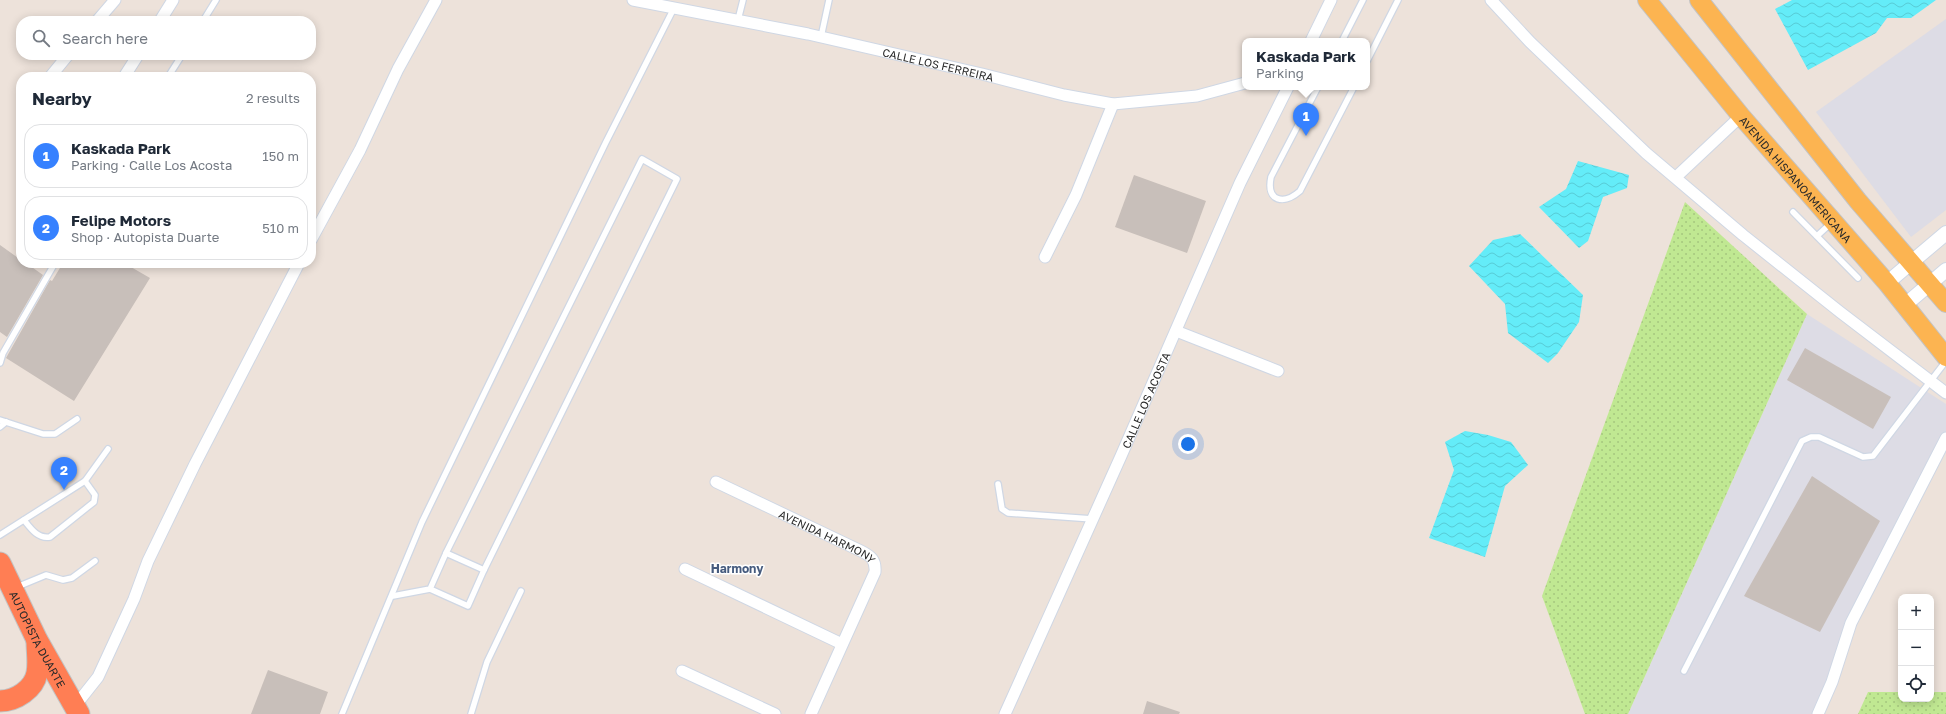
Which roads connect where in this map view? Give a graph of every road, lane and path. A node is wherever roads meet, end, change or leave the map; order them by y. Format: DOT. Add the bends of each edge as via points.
graph roads {
  1 [pos="115,0"];
  2 [pos="172,0"];
  3 [pos="216,0"];
  4 [pos="436,0"];
  5 [pos="633,0"];
  6 [pos="743,0"];
  7 [pos="830,0"];
  8 [pos="1331,0"];
  9 [pos="1363,0"];
  10 [pos="1398,0"];
  11 [pos="1491,0"];
  12 [pos="1647,0"];
  13 [pos="1702,2"];
  14 [pos="674,8"];
  15 [pos="101,16"];
  16 [pos="163,16"];
  17 [pos="206,16"];
  18 [pos="738,20"];
  19 [pos="821,37"];
  20 [pos="1312,38"];
  21 [pos="1344,38"];
  22 [pos="1370,55"];
  23 [pos="64,60"];
  24 [pos="135,60"];
  25 [pos="179,60"];
  26 [pos="54,72"];
  27 [pos="127,72"];
  28 [pos="171,72"];
  29 [pos="1242,84"];
  30 [pos="1286,90"];
  31 [pos="1316,90"];
  32 [pos="1352,90"];
  33 [pos="1113,104"];
  34 [pos="1741,116"];
  35 [pos="1676,177"];
  36 [pos="1793,212"];
  37 [pos="1833,222"];
  38 [pos="316,231"];
  39 [pos="1946,233"];
  40 [pos="1817,236"];
  41 [pos="1045,257"];
  42 [pos="1912,262"];
  43 [pos="52,268"];
  44 [pos="296,268"];
  45 [pos="1946,270"];
  46 [pos="1858,278"];
  47 [pos="1887,283"];
  48 [pos="1930,283"];
  49 [pos="1946,303"];
  50 [pos="1905,305"];
  51 [pos="1176,331"];
  52 [pos="1946,357"];
  53 [pos="1946,360"];
  54 [pos="0,362"];
  55 [pos="1278,371"];
  56 [pos="1930,381"];
  57 [pos="1946,393"];
  58 [pos="77,419"];
  59 [pos="3,421"];
  60 [pos="0,427"];
  61 [pos="1946,438"];
  62 [pos="108,449"];
  63 [pos="85,481"];
  64 [pos="716,482"];
  65 [pos="998,484"];
  66 [pos="1093,519"];
  67 [pos="24,520"];
  68 [pos="0,535"];
  69 [pos="446,554"];
  70 [pos="95,561"];
  71 [pos="0,563"];
  72 [pos="484,570"];
  73 [pos="685,570"];
  74 [pos="14,588"];
  75 [pos="430,589"];
  76 [pos="521,591"];
  77 [pos="393,596"];
  78 [pos="37,640"];
  79 [pos="842,644"];
  80 [pos="682,671"];
  81 [pos="1684,671"];
  82 [pos="0,701"];
  83 [pos="77,710"];
  84 [pos="342,714"];
  85 [pos="470,714"];
  86 [pos="775,714"];
  87 [pos="811,714"];
  88 [pos="1005,714"];
  89 [pos="1818,714"];
  1 -- 15 [label="street"];
  2 -- 16 [label="street"];
  3 -- 17 [label="lane"];
  4 -- 38 [label="street"];
  5 -- 14 [label="street, CALLE LOS FERREIRA"];
  6 -- 18 [label="lane"];
  7 -- 19 [label="lane"];
  8 -- 20 [label="street"];
  9 -- 21 [label="lane"];
  10 -- 22 [label="lane"];
  11 -- 35 [label="street" via="1535,47 1646,153"];
  12 -- 34 [label="main road, AVENIDA HISPANOAMERICANA"];
  13 -- 42 [label="main road" via="1858,201"];
  14 -- 18 [label="street, CALLE LOS FERREIRA"];
  14 -- 77 [label="lane" via="606,142 426,514"];
  18 -- 19 [label="street, CALLE LOS FERREIRA"];
  19 -- 33 [label="street, CALLE LOS FERREIRA"];
  23 -- 26 [label="street"];
  24 -- 27 [label="street"];
  25 -- 28 [label="lane"];
  29 -- 33 [label="street, CALLE LOS FERREIRA" via="1197,96"];
  30 -- 51 [label="street, CALLE LOS ACOSTA" via="1240,183"];
  31 -- 32 [label="lane" via="1271,177 1269,187 1271,194 1277,199 1292,198 1300,191"];
  33 -- 41 [label="street" via="1076,195"];
  34 -- 35 [label="street"];
  34 -- 37 [label="main road, AVENIDA HISPANOAMERICANA"];
  35 -- 56 [label="street" via="1743,235"];
  36 -- 40 [label="lane"];
  37 -- 40 [label="lane"];
  37 -- 47 [label="main road, AVENIDA HISPANOAMERICANA"];
  39 -- 42 [label="street"];
  40 -- 46 [label="lane"];
  42 -- 47 [label="street"];
  42 -- 48 [label="main road"];
  43 -- 54 [label="lane"];
  44 -- 83 [label="street" via="195,464 148,561 134,599 98,677"];
  45 -- 48 [label="street"];
  47 -- 50 [label="main road, AVENIDA HISPANOAMERICANA"];
  48 -- 49 [label="main road"];
  48 -- 50 [label="street"];
  50 -- 52 [label="main road, AVENIDA HISPANOAMERICANA"];
  51 -- 55 [label="street"];
  51 -- 66 [label="street, CALLE LOS ACOSTA"];
  53 -- 56 [label="lane"];
  56 -- 57 [label="street"];
  56 -- 81 [label="lane" via="1873,456 1863,457 1819,438 1811,437 1802,441"];
  58 -- 59 [label="lane" via="55,434 43,434"];
  59 -- 60 [label="lane"];
  61 -- 89 [label="street" via="1851,622 1832,682"];
  62 -- 63 [label="lane"];
  63 -- 67 [label="lane"];
  63 -- 67 [label="lane" via="95,496 94,502 50,537 35,534"];
  64 -- 79 [label="street, AVENIDA HARMONY" via="874,559 874,572"];
  65 -- 66 [label="lane" via="1002,509 1008,513"];
  66 -- 88 [label="street, CALLE LOS ACOSTA"];
  67 -- 68 [label="lane"];
  69 -- 72 [label="lane"];
  69 -- 72 [label="lane" via="642,159 677,179"];
  69 -- 75 [label="lane"];
  70 -- 74 [label="lane" via="72,578 63,580 46,575"];
  71 -- 74 [label="highway, AUTOPISTA DUARTE"];
  72 -- 75 [label="lane" via="468,606"];
  73 -- 79 [label="street"];
  74 -- 78 [label="highway, AUTOPISTA DUARTE"];
  75 -- 77 [label="lane"];
  76 -- 85 [label="lane" via="487,662"];
  77 -- 84 [label="lane"];
  78 -- 82 [label="highway" via="37,675 24,693 15,699"];
  78 -- 83 [label="highway, AUTOPISTA DUARTE"];
  79 -- 87 [label="street, AVENIDA HARMONY"];
  80 -- 86 [label="street"];
}
